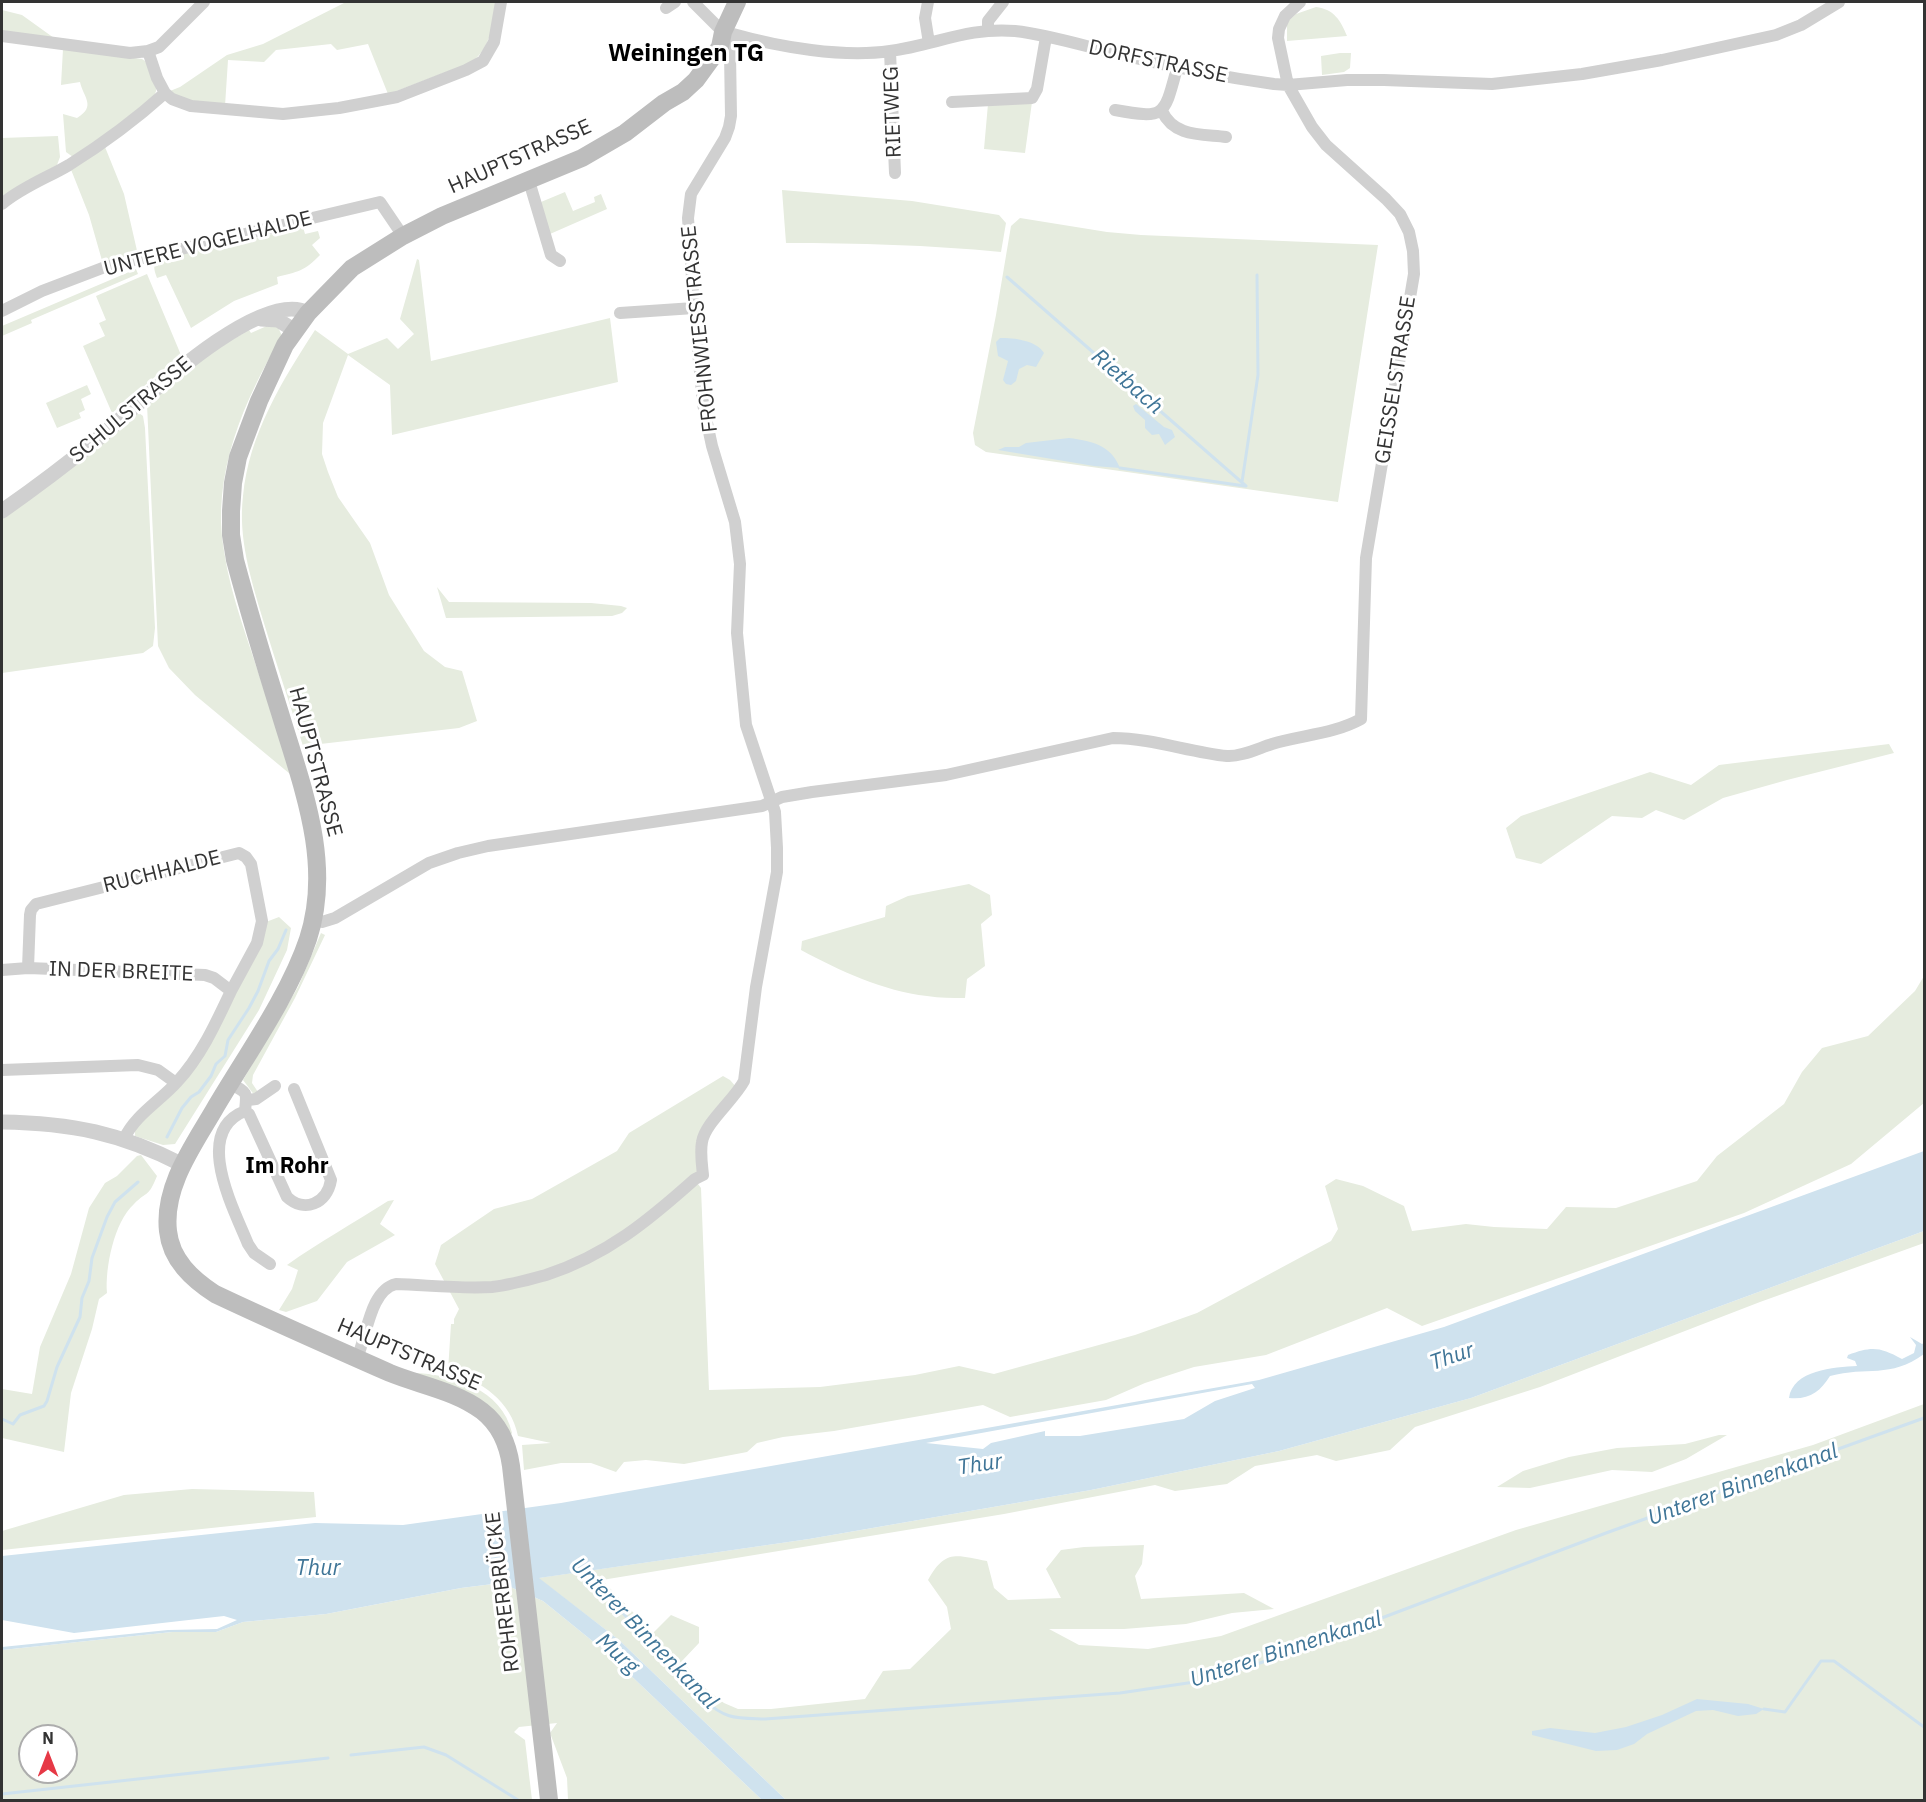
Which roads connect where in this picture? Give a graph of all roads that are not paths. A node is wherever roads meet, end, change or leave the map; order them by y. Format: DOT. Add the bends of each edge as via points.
graph roads {
  1 [pos="204,2"];
  2 [pos="501,2"];
  3 [pos="693,2"];
  4 [pos="737,2"];
  5 [pos="928,2"];
  6 [pos="1003,2"];
  7 [pos="1300,2"];
  8 [pos="1839,2"];
  9 [pos="988,30"];
  10 [pos="2,36"];
  11 [pos="1046,37"];
  12 [pos="731,38"];
  13 [pos="929,43"];
  14 [pos="148,51"];
  15 [pos="890,51"];
  16 [pos="1177,68"];
  17 [pos="1288,85"];
  18 [pos="165,93"];
  19 [pos="952,102"];
  20 [pos="1114,110"];
  21 [pos="1162,111"];
  22 [pos="1226,137"];
  23 [pos="895,173"];
  24 [pos="529,181"];
  25 [pos="2,204"];
  26 [pos="396,239"];
  27 [pos="560,261"];
  28 [pos="694,308"];
  29 [pos="2,311"];
  30 [pos="620,313"];
  31 [pos="255,320"];
  32 [pos="305,324"];
  33 [pos="6,508"];
  34 [pos="771,801"];
  35 [pos="314,920"];
  36 [pos="28,968"];
  37 [pos="2,970"];
  38 [pos="231,992"];
  39 [pos="2,1070"];
  40 [pos="176,1083"];
  41 [pos="230,1083"];
  42 [pos="275,1086"];
  43 [pos="294,1089"];
  44 [pos="246,1105"];
  45 [pos="2,1122"];
  46 [pos="124,1139"];
  47 [pos="183,1165"];
  48 [pos="270,1264"];
  49 [pos="357,1358"];
  50 [pos="509,1453"];
  51 [pos="549,1800"];
  1 -- 14 [label="street" via="170,38"];
  2 -- 18 [label="street" via="494,42 483,61 397,97 283,114 191,106"];
  3 -- 12 [label="street"];
  4 -- 12 [label="main road, HAUPTSTRASSE"];
  5 -- 13 [label="street" via="925,18"];
  6 -- 9 [label="street" via="988,21"];
  7 -- 17 [label="street, GEISSELSTRASSE" via="1279,29"];
  8 -- 17 [label="street, DORFSTRASSE" via="1801,25 1765,38 1582,74 1481,84 1347,80"];
  9 -- 11 [label="street, DORFSTRASSE"];
  9 -- 13 [label="street, DORFSTRASSE"];
  10 -- 14 [label="street" via="130,53"];
  11 -- 16 [label="street, DORFSTRASSE"];
  11 -- 19 [label="street" via="1032,98"];
  12 -- 15 [label="street, DORFSTRASSE" via="827,52"];
  12 -- 24 [label="main road, HAUPTSTRASSE" via="696,80 633,128 599,149"];
  12 -- 28 [label="street, FROHNWIESSTRASSE" via="729,127 689,201"];
  13 -- 15 [label="street, DORFSTRASSE"];
  14 -- 18 [label="street"];
  15 -- 23 [label="street, RIETWEG"];
  16 -- 17 [label="street, DORFSTRASSE"];
  16 -- 21 [label="street"];
  17 -- 34 [label="street, GEISSELSTRASSE" via="1326,145 1400,214 1413,251 1414,274 1366,558 1361,719 1231,756 1113,738 946,775"];
  18 -- 25 [label="street" via="128,126"];
  20 -- 21 [label="street" via="1146,115"];
  21 -- 22 [label="street" via="1179,131"];
  24 -- 26 [label="main road, HAUPTSTRASSE"];
  24 -- 27 [label="street" via="551,255"];
  26 -- 29 [label="street, UNTERE VOGELHALDE" via="380,202 105,267"];
  26 -- 32 [label="main road, HAUPTSTRASSE" via="352,268"];
  28 -- 30 [label="street"];
  28 -- 34 [label="street, FROHNWIESSTRASSE" via="703,404 735,522 740,564 737,633 746,725"];
  31 -- 32 [label="street" via="268,318"];
  31 -- 32 [label="street, SCHULSTRASSE" via="282,309 299,309"];
  31 -- 33 [label="street, SCHULSTRASSE" via="208,347 72,460"];
  32 -- 35 [label="main road, HAUPTSTRASSE" via="267,385 238,457 231,535 247,607 309,812 318,876"];
  34 -- 35 [label="street" via="762,806 458,853 420,867 335,918"];
  34 -- 49 [label="street, FROHNWIESSTRASSE" via="776,822 777,872 756,987 746,1071 736,1094 704,1135 703,1175 619,1242 561,1270 491,1287 389,1286 378,1295"];
  35 -- 41 [label="main road, HAUPTSTRASSE" via="294,972"];
  36 -- 37 [label="street, IN DER BREITE"];
  36 -- 38 [label="street, IN DER BREITE" via="205,975"];
  36 -- 38 [label="street, RUCHHALDE" via="30,915 39,902 239,853 251,864 262,921 257,943"];
  38 -- 40 [label="street" via="194,1061"];
  39 -- 40 [label="street" via="138,1065 158,1070"];
  40 -- 46 [label="street" via="134,1123"];
  41 -- 44 [label="street" via="242,1090"];
  41 -- 47 [label="main road, HAUPTSTRASSE"];
  42 -- 44 [label="street"];
  43 -- 44 [label="street" via="331,1180 326,1196 314,1204 298,1205 286,1197"];
  44 -- 48 [label="street" via="223,1131 220,1172 248,1244"];
  45 -- 46 [label="street" via="72,1126"];
  46 -- 47 [label="street"];
  47 -- 49 [label="main road, HAUPTSTRASSE" via="170,1197 167,1223 170,1241 192,1278 215,1294"];
  49 -- 50 [label="main road, HAUPTSTRASSE" via="476,1406 491,1419"];
  50 -- 51 [label="main road, ROHRERBRÜCKE"];
}
